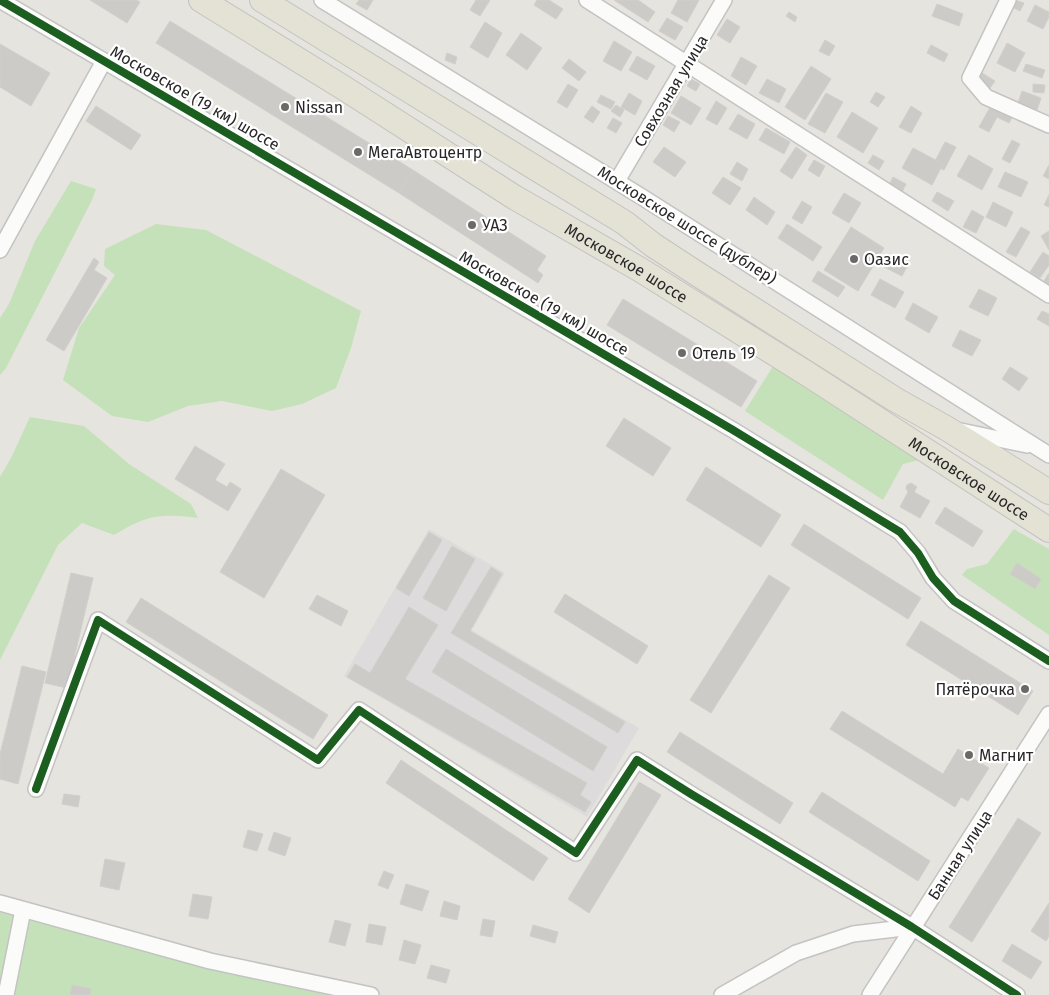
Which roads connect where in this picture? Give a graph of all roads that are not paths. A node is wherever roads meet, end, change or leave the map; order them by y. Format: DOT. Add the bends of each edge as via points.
graph roads {
  1 [pos="0,0"];
  2 [pos="200,0"];
  3 [pos="262,0"];
  4 [pos="322,0"];
  5 [pos="587,0"];
  6 [pos="724,0"];
  7 [pos="1008,0"];
  8 [pos="104,61"];
  9 [pos="686,64"];
  10 [pos="1049,125"];
  11 [pos="617,182"];
  12 [pos="653,245"];
  13 [pos="0,250"];
  14 [pos="687,267"];
  15 [pos="638,269"];
  16 [pos="675,291"];
  17 [pos="1049,295"];
  18 [pos="946,428"];
  19 [pos="1036,447"];
  20 [pos="1049,454"];
  21 [pos="1049,492"];
  22 [pos="1049,530"];
  23 [pos="1049,661"];
  24 [pos="1049,714"];
  25 [pos="36,789"];
  26 [pos="0,903"];
  27 [pos="23,910"];
  28 [pos="912,927"];
  29 [pos="6,995"];
  30 [pos="371,995"];
  31 [pos="722,995"];
  32 [pos="870,995"];
  33 [pos="1017,995"];
  1 -- 8 [label="street, Московское (19 км) шоссе"];
  2 -- 15 [label="main road, Московское шоссе" via="514,197"];
  3 -- 12 [label="main road, Московское шоссе" via="626,223"];
  4 -- 11 [label="street, Московское шоссе (дублер)"];
  5 -- 9 [label="street"];
  6 -- 9 [label="street, Совхозная улица"];
  7 -- 10 [label="street" via="970,78 986,97"];
  8 -- 13 [label="street"];
  8 -- 23 [label="street, Московское (19 км) шоссе" via="733,430 900,532 954,601"];
  9 -- 11 [label="street, Совхозная улица"];
  9 -- 17 [label="street"];
  11 -- 19 [label="street, Московское шоссе (дублер)"];
  12 -- 14 [label="main road, Московское шоссе"];
  12 -- 15 [label="main road" via="657,254 655,265"];
  14 -- 16 [label="main road" via="672,274 671,283"];
  14 -- 18 [label="main road, Московское шоссе" via="896,400"];
  15 -- 16 [label="main road, Московское шоссе"];
  16 -- 22 [label="main road, Московское шоссе"];
  18 -- 19 [label="street"];
  18 -- 21 [label="main road, Московское шоссе"];
  19 -- 20 [label="street, Московское шоссе (дублер)"];
  24 -- 28 [label="street, Банная улица"];
  25 -- 28 [label="street" via="98,620 318,760 359,710 576,853 637,760"];
  26 -- 27 [label="street"];
  27 -- 29 [label="street"];
  27 -- 30 [label="street" via="210,961"];
  28 -- 31 [label="street" via="852,934 796,953"];
  28 -- 32 [label="street, Банная улица"];
  28 -- 33 [label="street"];
}
